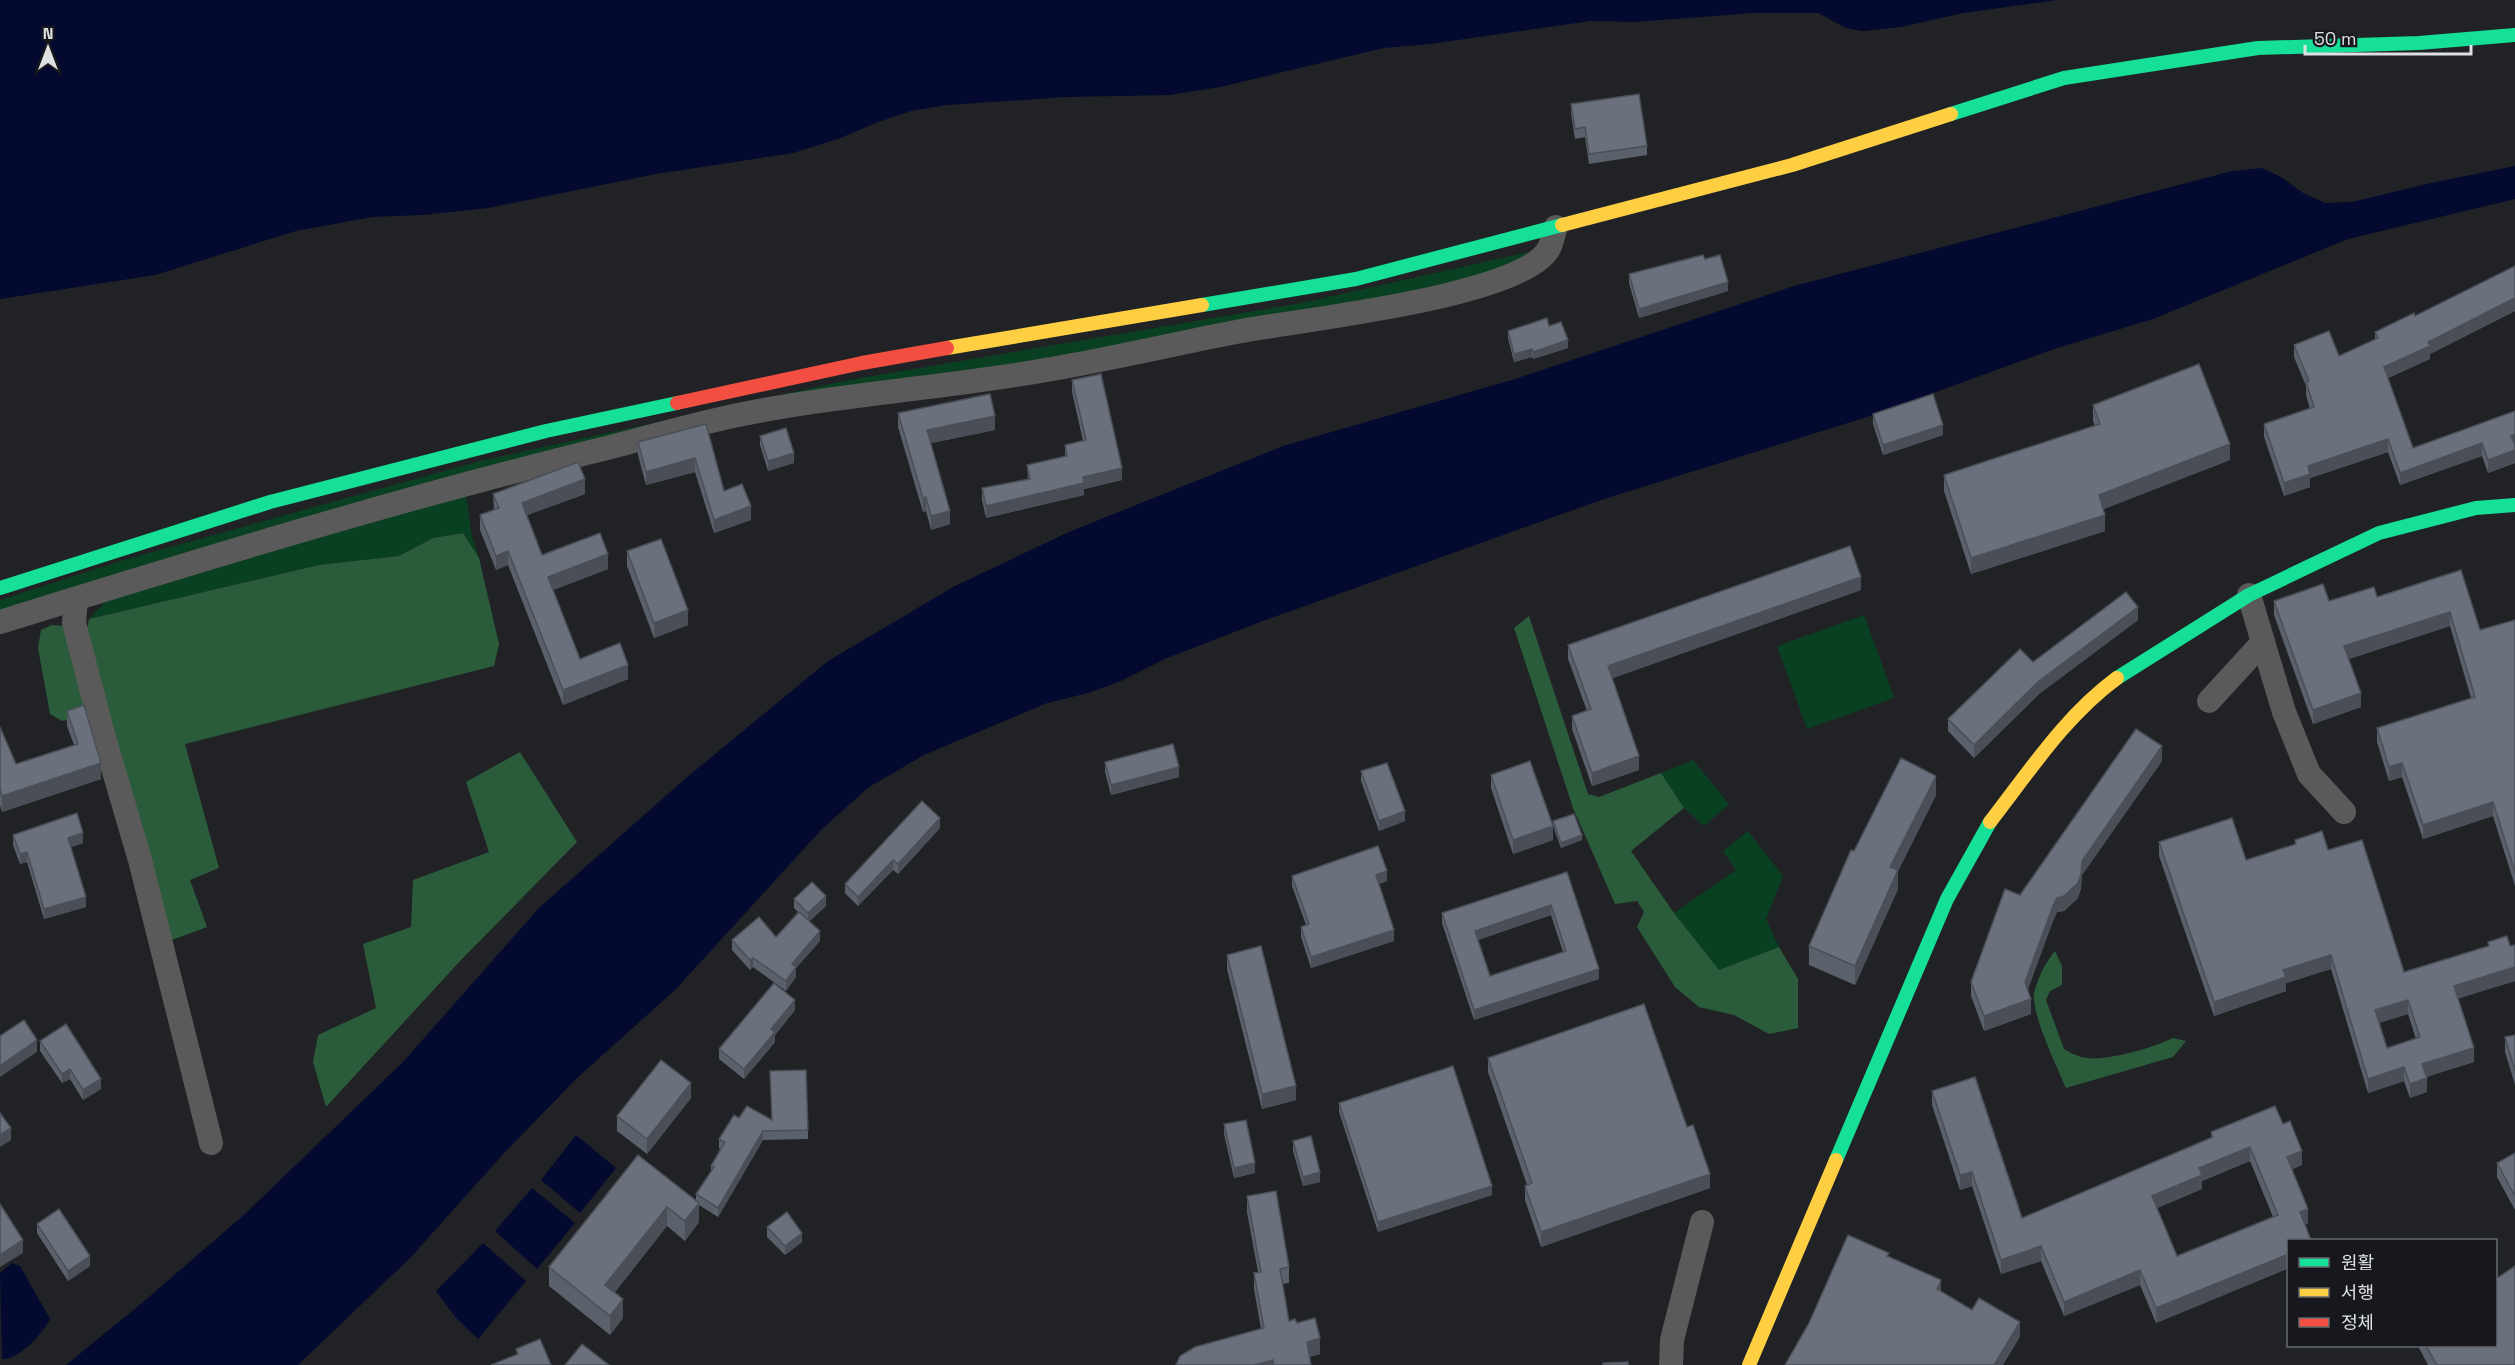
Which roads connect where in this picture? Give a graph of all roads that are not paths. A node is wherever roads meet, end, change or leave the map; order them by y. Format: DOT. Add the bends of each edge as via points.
graph roads {
  1 [pos="2515,35"];
  2 [pos="1556,227"];
  3 [pos="2515,505"];
  4 [pos="0,588"];
  5 [pos="2249,595"];
  6 [pos="76,599"];
  7 [pos="0,622"];
  8 [pos="2263,642"];
  9 [pos="2209,701"];
  10 [pos="2344,812"];
  11 [pos="211,1143"];
  12 [pos="1702,1222"];
  13 [pos="1671,1365"];
  14 [pos="1749,1365"];
  1 -- 2 [label="street" via="2419,43 2258,48 2064,78 1792,165"];
  2 -- 4 [label="street" via="1356,279 862,363 546,430 270,502"];
  2 -- 6 [label="street" via="1548,251 1532,264 1493,282 1419,302 1243,330 998,378 739,415 399,501"];
  3 -- 5 [label="street" via="2476,508 2379,534"];
  5 -- 8 [label="street"];
  5 -- 14 [label="street" via="2097,692 2058,733 1988,825 1947,899"];
  6 -- 7 [label="street"];
  6 -- 11 [label="street" via="74,624 140,860"];
  8 -- 9 [label="street"];
  8 -- 10 [label="street" via="2284,712 2309,774"];
  12 -- 13 [label="street" via="1677,1318"];
}
